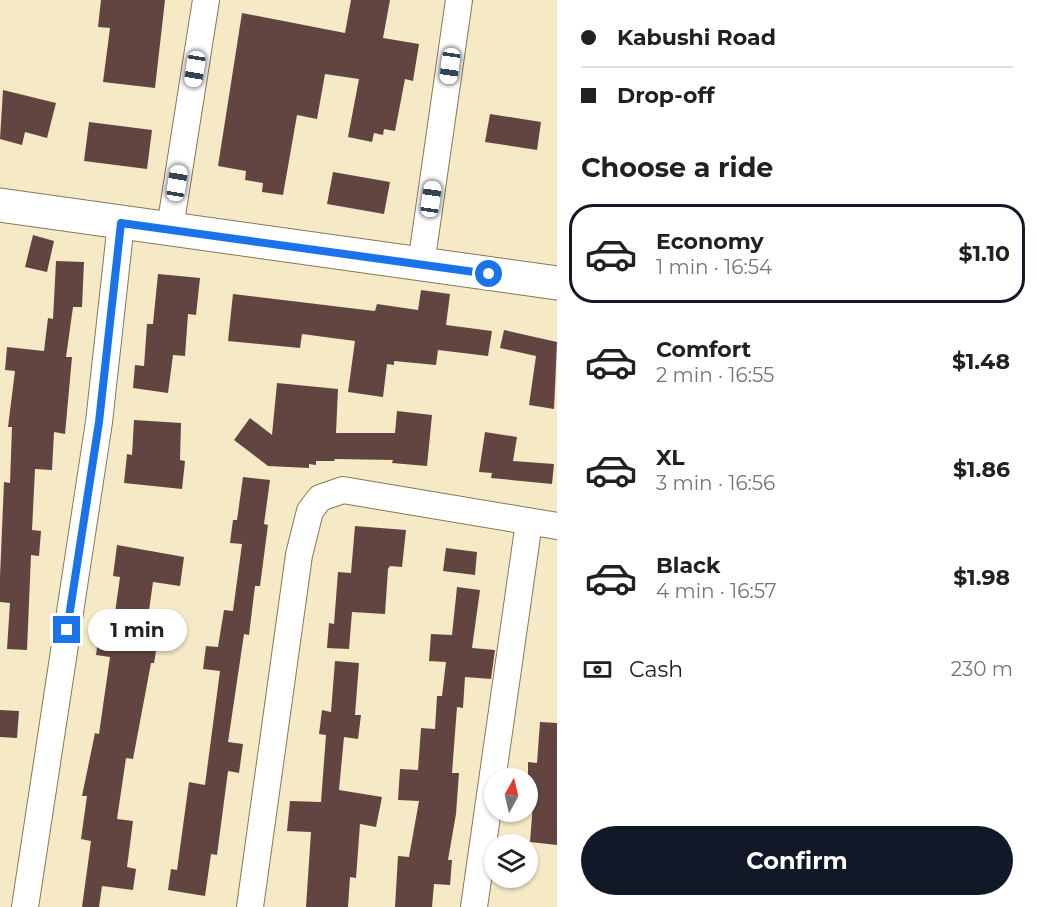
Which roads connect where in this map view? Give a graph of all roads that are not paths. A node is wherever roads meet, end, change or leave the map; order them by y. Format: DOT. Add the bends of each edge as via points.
graph roads {
  1 [pos="206,0"];
  2 [pos="459,0"];
  3 [pos="0,205"];
  4 [pos="121,223"];
  5 [pos="170,228"];
  6 [pos="421,265"];
  7 [pos="557,283"];
  8 [pos="529,522"];
  9 [pos="557,526"];
  10 [pos="25,907"];
  11 [pos="250,907"];
  12 [pos="474,907"];
  1 -- 5 [label="street"];
  2 -- 6 [label="street"];
  3 -- 4 [label="main road"];
  4 -- 5 [label="main road"];
  4 -- 10 [label="street" via="99,422"];
  5 -- 6 [label="main road"];
  6 -- 7 [label="main road"];
  8 -- 9 [label="street"];
  8 -- 11 [label="street" via="343,490 320,498 310,511 299,555"];
  8 -- 12 [label="street"];
}
